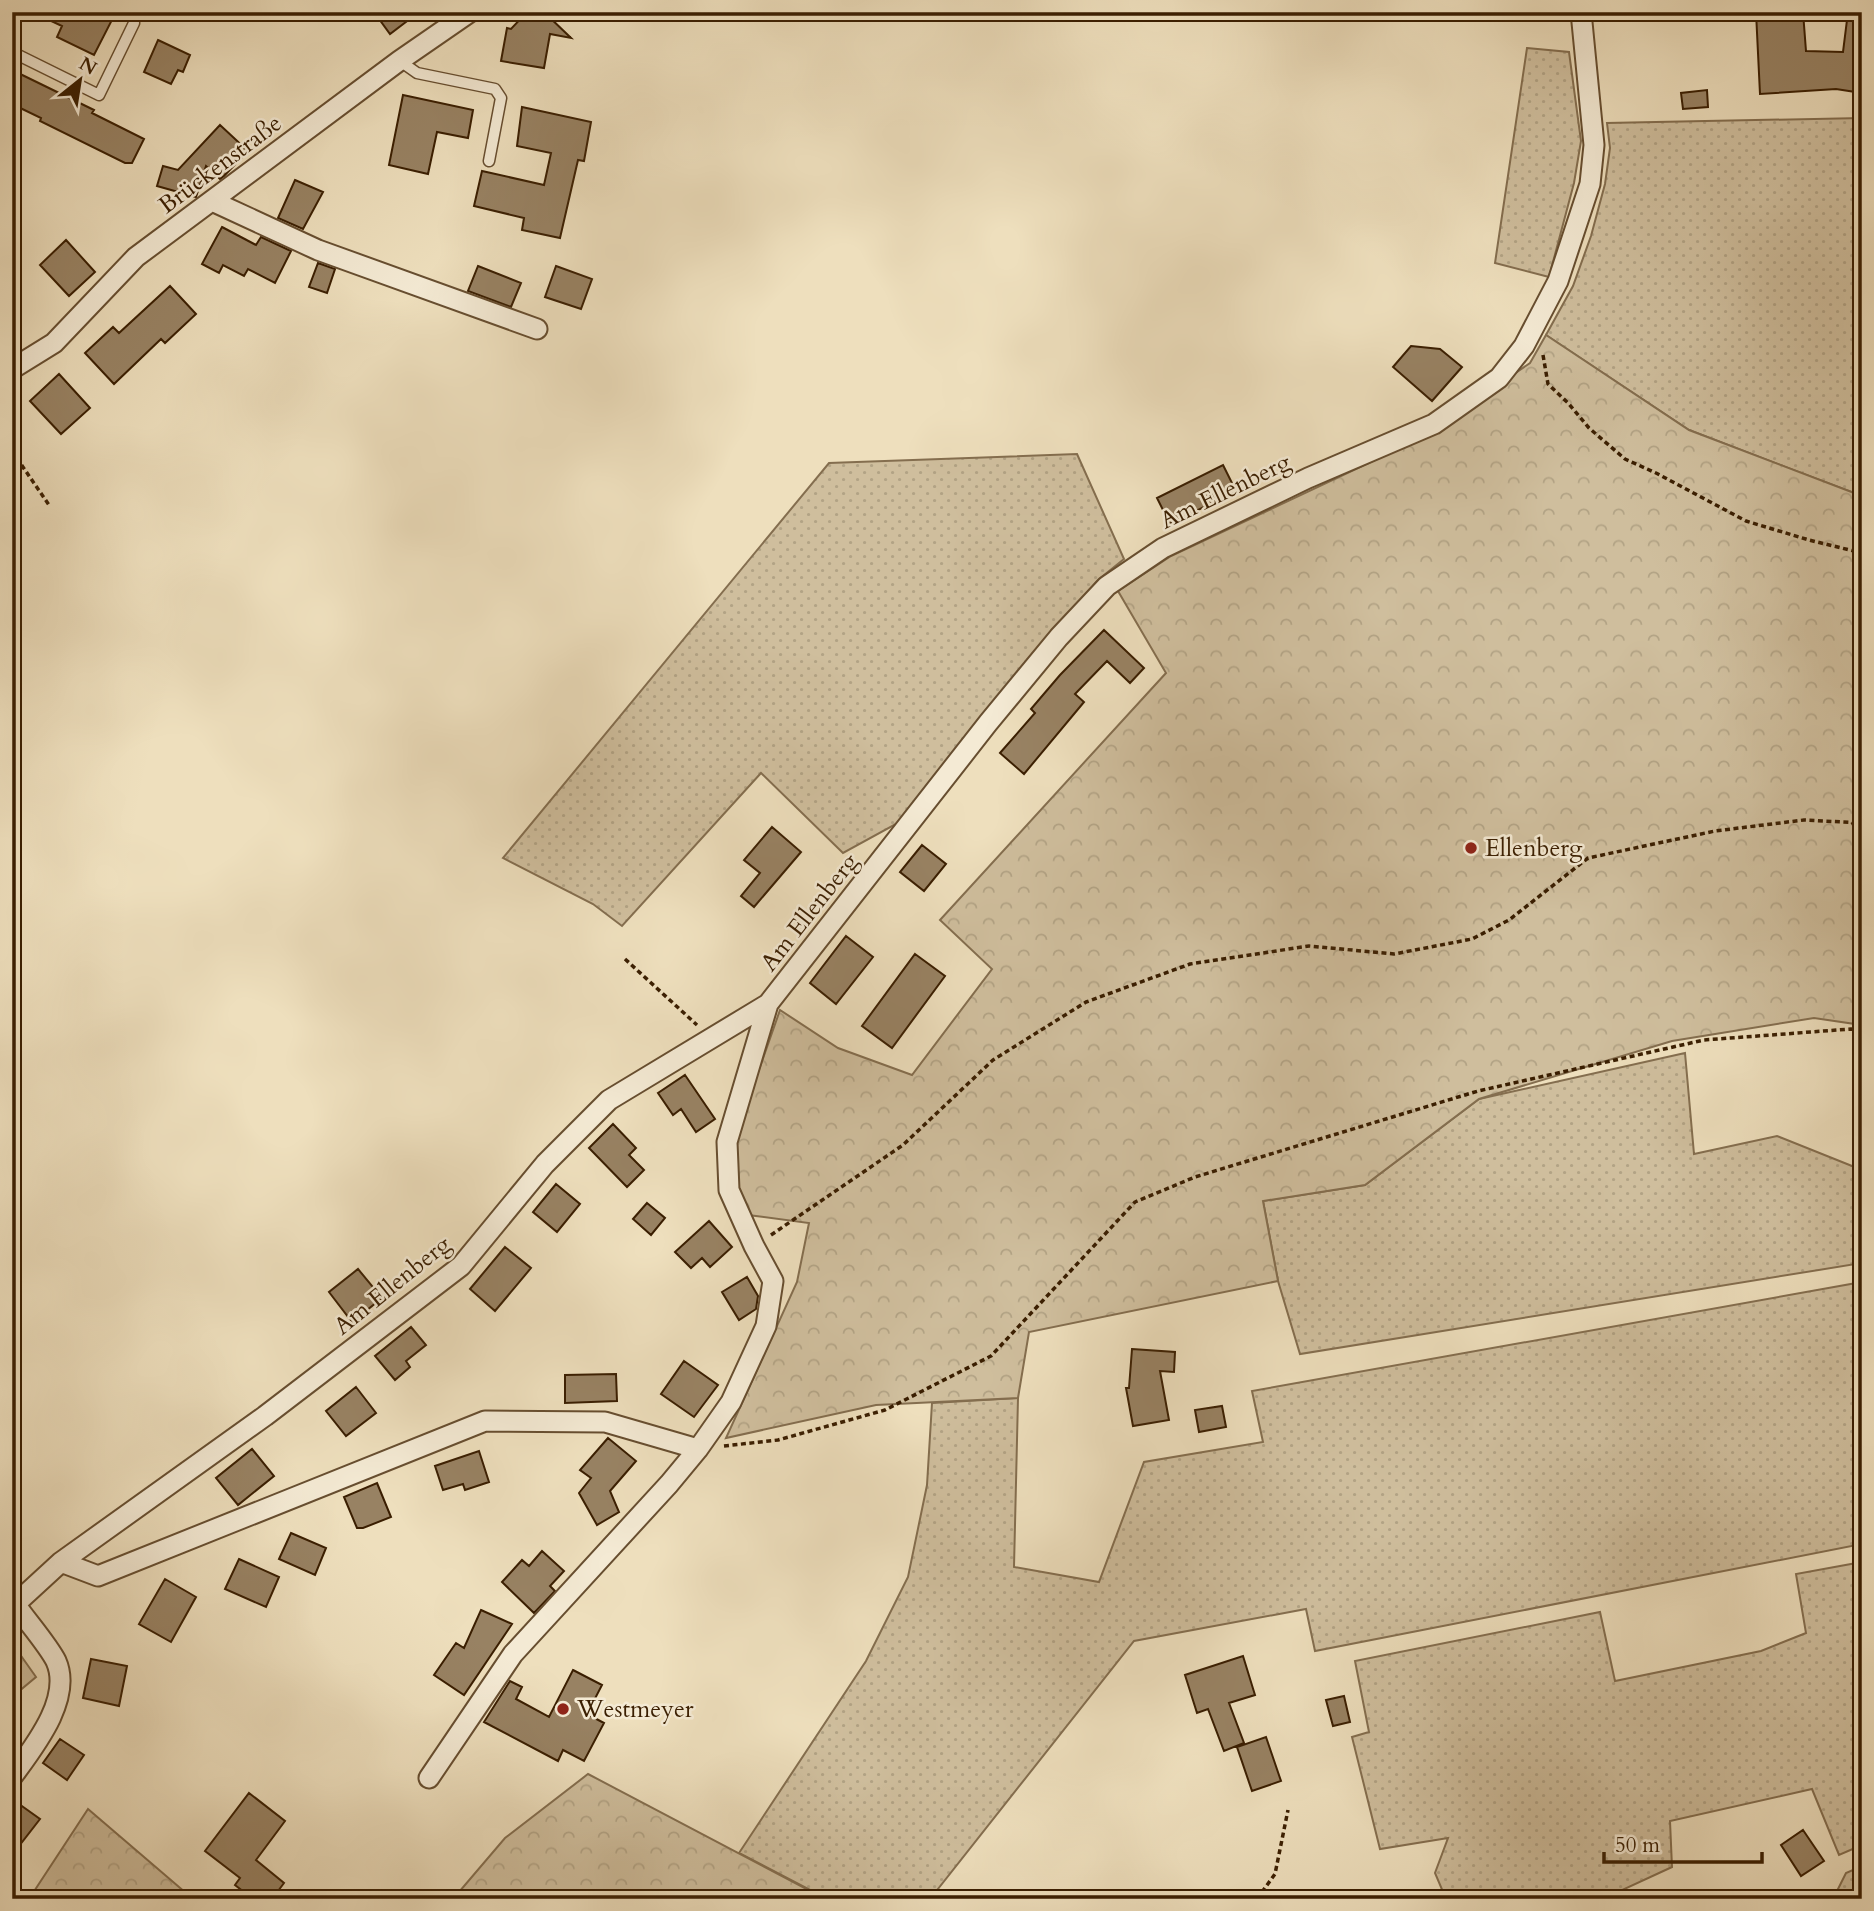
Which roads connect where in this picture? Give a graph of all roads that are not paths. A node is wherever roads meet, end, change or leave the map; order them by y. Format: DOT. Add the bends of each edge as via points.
graph roads {
  1 [pos="470,12"];
  2 [pos="1581,12"];
  3 [pos="134,23"];
  4 [pos="12,52"];
  5 [pos="399,61"];
  6 [pos="489,161"];
  7 [pos="212,201"];
  8 [pos="537,330"];
  9 [pos="12,369"];
  10 [pos="768,1004"];
  11 [pos="698,1449"];
  12 [pos="61,1562"];
  13 [pos="14,1606"];
  14 [pos="12,1777"];
  15 [pos="429,1778"];
  1 -- 5 [label="street, Brückenstraße"];
  2 -- 10 [label="street, Am Ellenberg" via="1594,145 1590,184 1558,281 1524,346 1499,378 1434,424 1163,548 1107,586 988,723"];
  3 -- 4 [label="lane" via="99,95"];
  5 -- 6 [label="lane" via="417,73 495,89 501,98"];
  5 -- 7 [label="street, Brückenstraße"];
  7 -- 8 [label="street" via="318,250"];
  7 -- 9 [label="street, Brückenstraße" via="136,257 54,343"];
  10 -- 11 [label="street, Am Ellenberg" via="727,1142 729,1190 773,1281 766,1326 731,1402"];
  10 -- 12 [label="street, Am Ellenberg" via="609,1100 545,1164 461,1266 265,1416"];
  11 -- 12 [label="street" via="605,1422 485,1421 98,1576"];
  11 -- 15 [label="street, Am Ellenberg" via="513,1654"];
  12 -- 13 [label="street, Am Ellenberg"];
  13 -- 14 [label="street, Am Ellenberg" via="55,1659 60,1673 59,1696 48,1724"];
}
